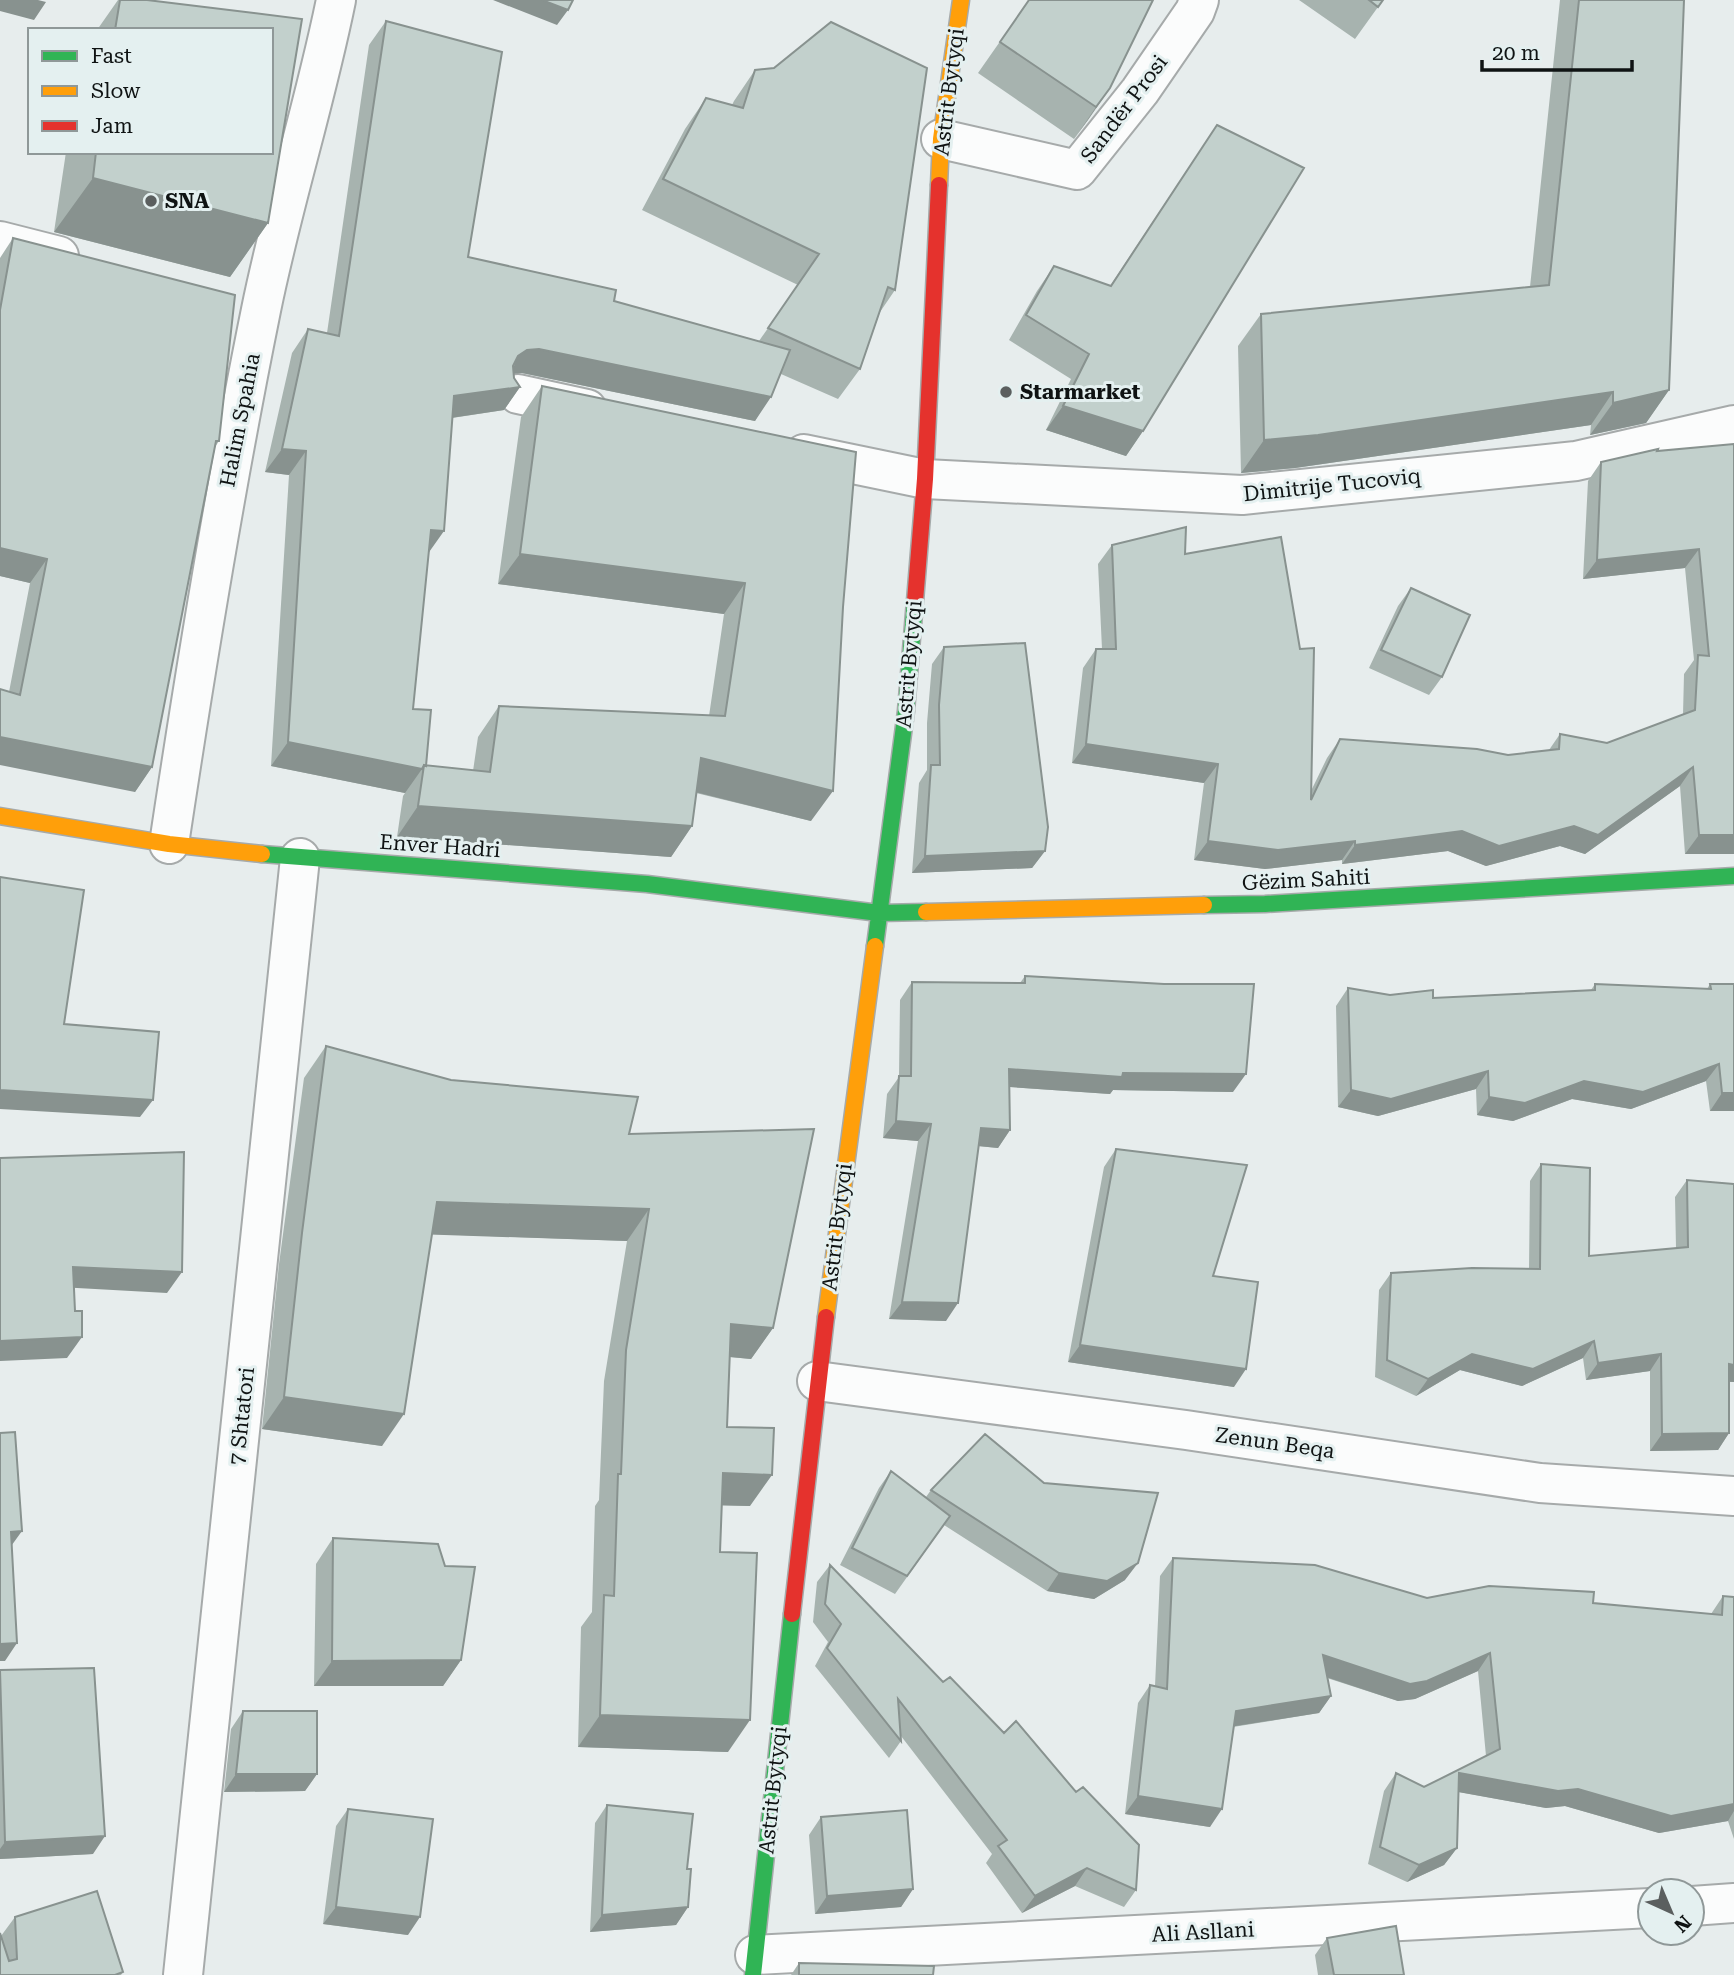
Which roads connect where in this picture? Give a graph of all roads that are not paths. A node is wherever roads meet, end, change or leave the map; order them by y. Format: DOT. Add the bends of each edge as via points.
graph roads {
  1 [pos="336,0"];
  2 [pos="961,0"];
  3 [pos="1199,0"];
  4 [pos="942,139"];
  5 [pos="0,242"];
  6 [pos="99,266"];
  7 [pos="518,394"];
  8 [pos="627,417"];
  9 [pos="1734,425"];
  10 [pos="776,448"];
  11 [pos="925,479"];
  12 [pos="0,816"];
  13 [pos="169,844"];
  14 [pos="300,858"];
  15 [pos="1734,876"];
  16 [pos="879,913"];
  17 [pos="817,1381"];
  18 [pos="1734,1496"];
  19 [pos="1734,1903"];
  20 [pos="1706,1905"];
  21 [pos="1636,1909"];
  22 [pos="754,1965"];
  23 [pos="183,1975"];
  1 -- 13 [label="street, Halim Spahia" via="324,58 248,304"];
  2 -- 4 [label="street, Astrit Bytyqi"];
  3 -- 4 [label="street, Sandër Prosi" via="1140,91 1077,170"];
  4 -- 11 [label="street, Astrit Bytyqi"];
  5 -- 6 [label="street"];
  7 -- 8 [label="street"];
  9 -- 11 [label="street, Dimitrije Tucoviq" via="1576,461 1242,495"];
  10 -- 11 [label="street"];
  11 -- 16 [label="street, Astrit Bytyqi" via="906,711"];
  12 -- 13 [label="street, Enver Hadri"];
  13 -- 14 [label="street, Enver Hadri"];
  14 -- 16 [label="street, Enver Hadri" via="647,884"];
  14 -- 23 [label="street, 7 Shtatori"];
  15 -- 16 [label="street, Gëzim Sahiti" via="1265,904"];
  16 -- 17 [label="street, Astrit Bytyqi"];
  17 -- 18 [label="street, Zenun Beqa" via="1540,1482"];
  17 -- 22 [label="street, Astrit Bytyqi"];
  19 -- 20 [label="street"];
  21 -- 22 [label="street, Ali Asllani"];
}
